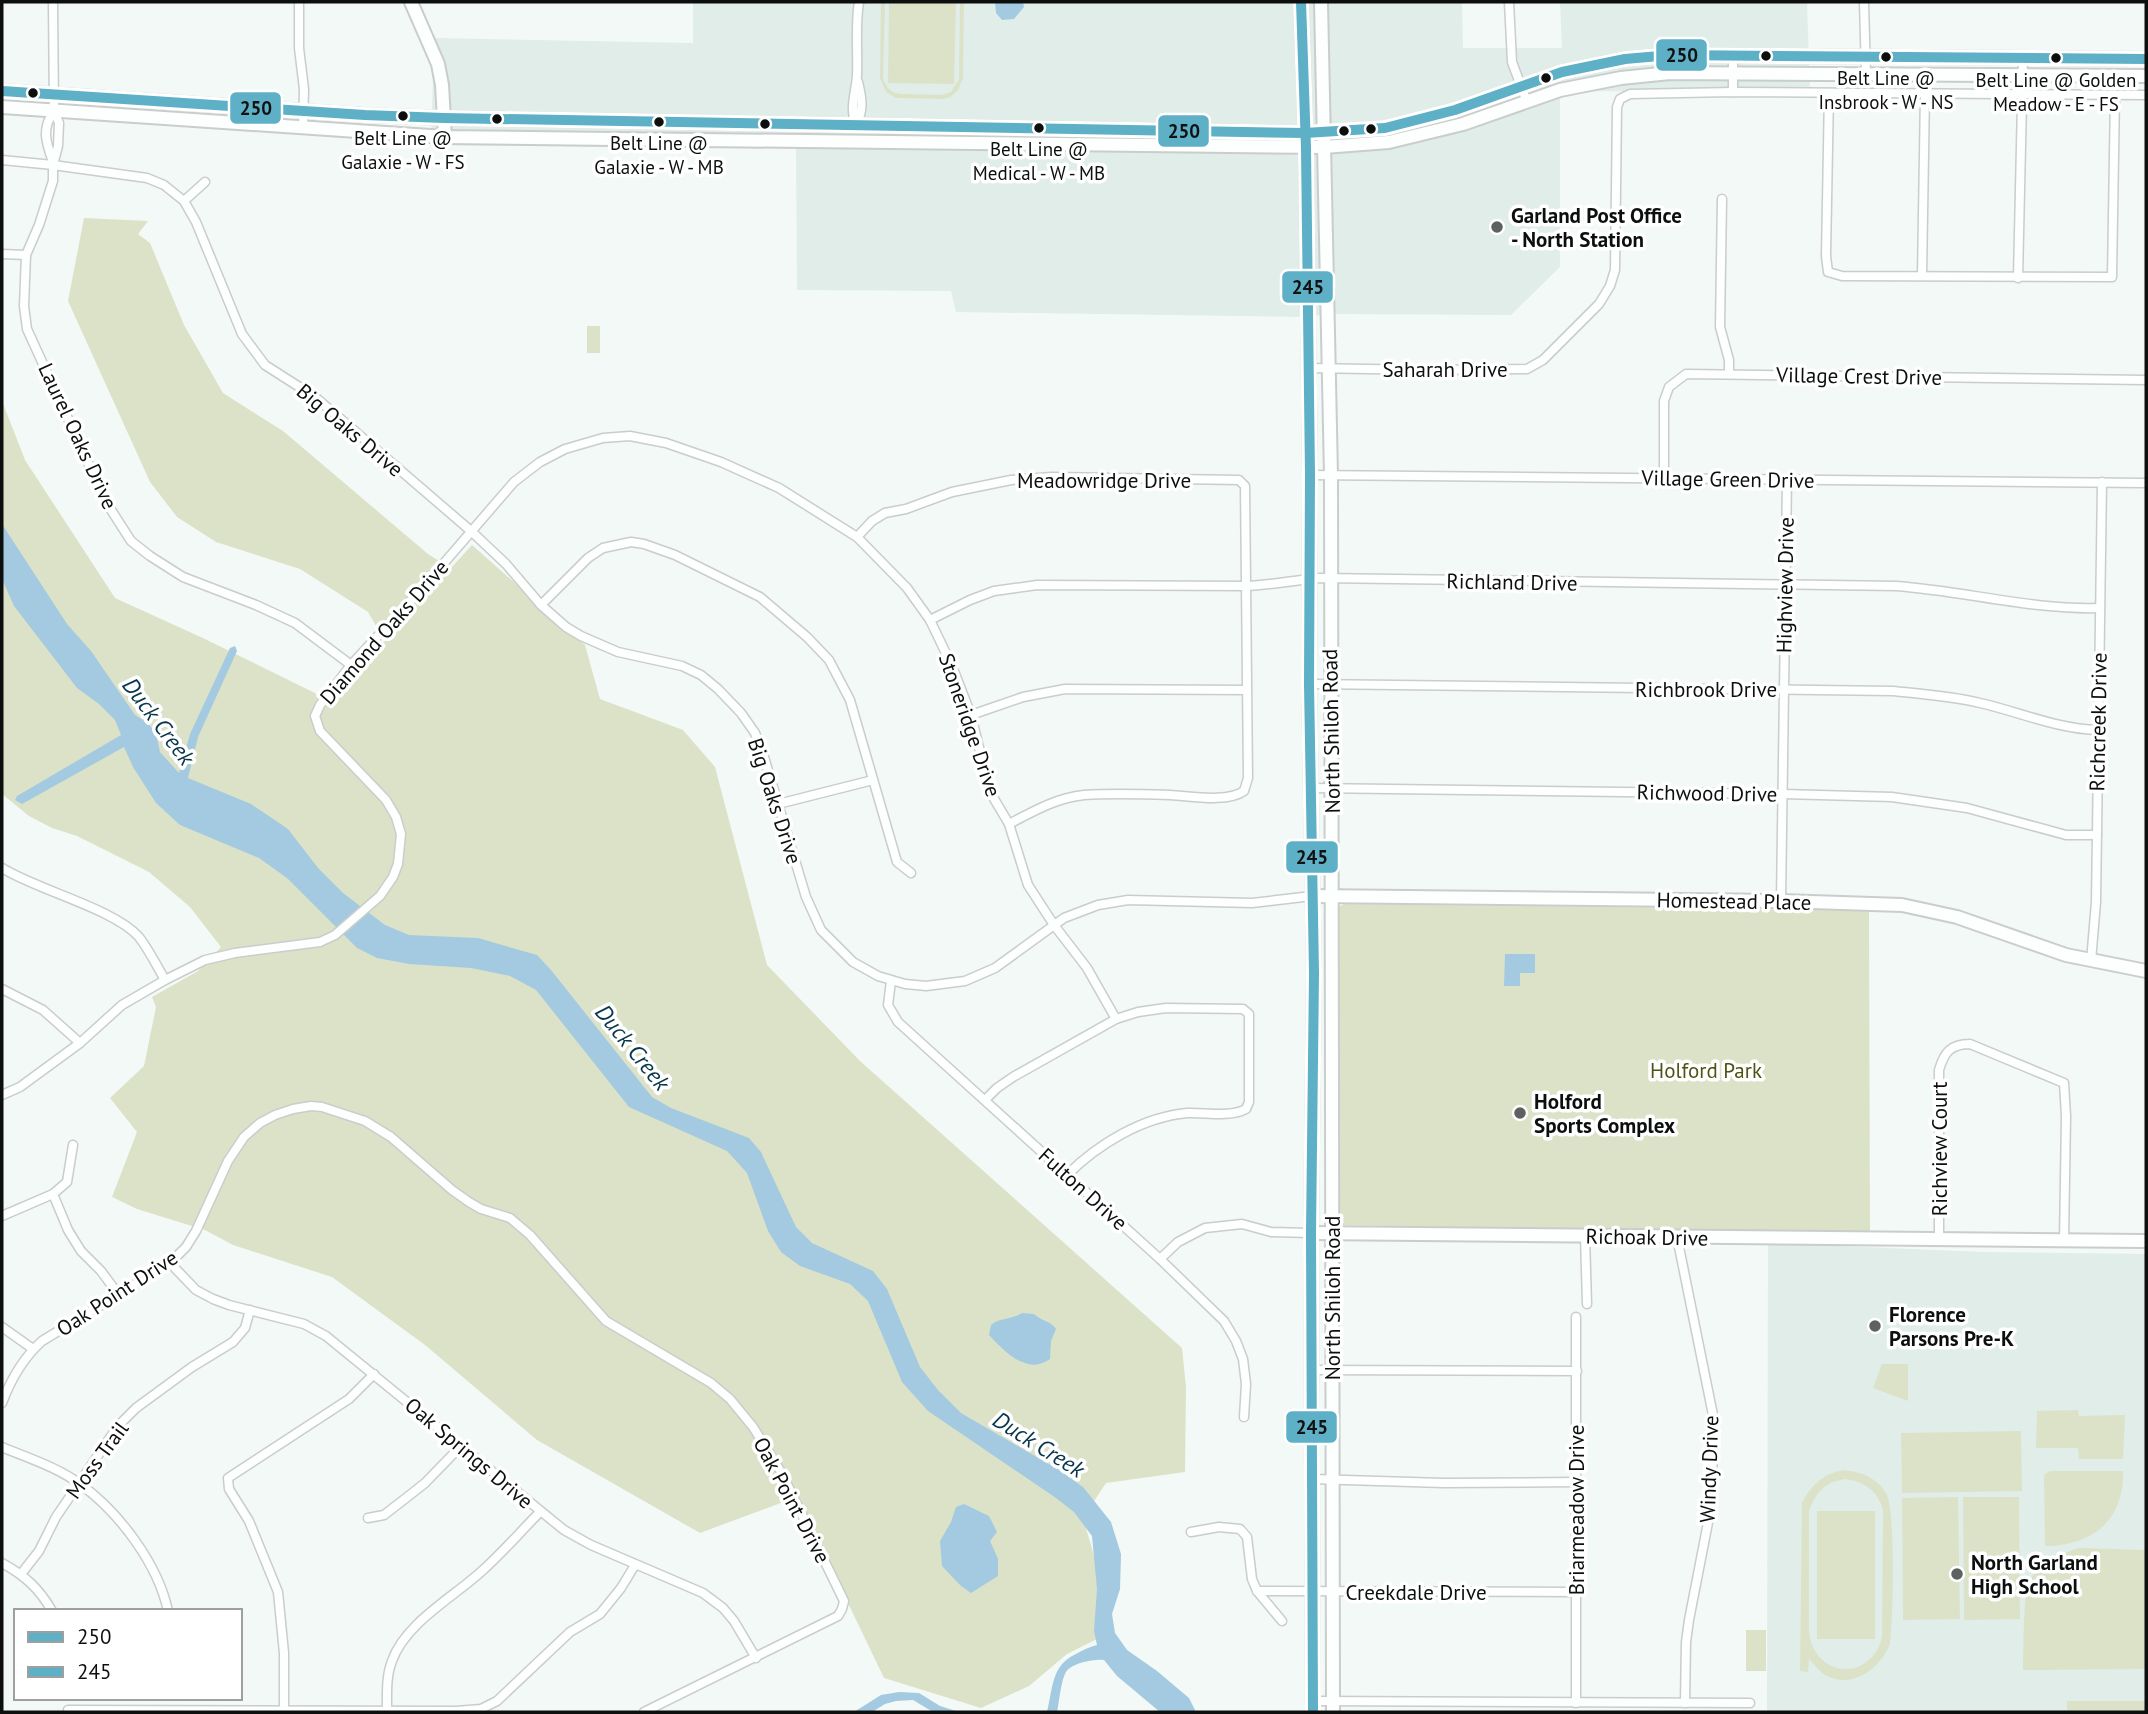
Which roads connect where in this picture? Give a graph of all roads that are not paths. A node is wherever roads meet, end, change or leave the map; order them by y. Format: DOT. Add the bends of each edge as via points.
graph roads {
  1 [pos="53,2"];
  2 [pos="299,2"];
  3 [pos="411,2"];
  4 [pos="859,2"];
  5 [pos="1301,2"];
  6 [pos="1321,2"];
  7 [pos="1509,2"];
  8 [pos="1864,2"];
  9 [pos="1733,55"];
  10 [pos="1866,57"];
  11 [pos="2023,58"];
  12 [pos="2146,59"];
  13 [pos="1733,73"];
  14 [pos="1866,74"];
  15 [pos="2022,74"];
  16 [pos="2146,76"];
  17 [pos="1521,86"];
  18 [pos="2,91"];
  19 [pos="1733,92"];
  20 [pos="1829,93"];
  21 [pos="1925,93"];
  22 [pos="2022,94"];
  23 [pos="54,95"];
  24 [pos="2115,95"];
  25 [pos="2146,95"];
  26 [pos="1527,102"];
  27 [pos="2,107"];
  28 [pos="54,111"];
  29 [pos="304,111"];
  30 [pos="444,118"];
  31 [pos="707,122"];
  32 [pos="856,125"];
  33 [pos="303,129"];
  34 [pos="1082,130"];
  35 [pos="1325,132"];
  36 [pos="1305,133"];
  37 [pos="445,137"];
  38 [pos="707,140"];
  39 [pos="848,142"];
  40 [pos="1084,146"];
  41 [pos="1306,148"];
  42 [pos="1324,148"];
  43 [pos="2,160"];
  44 [pos="54,165"];
  45 [pos="205,182"];
  46 [pos="1723,199"];
  47 [pos="184,201"];
  48 [pos="2,254"];
  49 [pos="26,255"];
  50 [pos="1922,276"];
  51 [pos="2018,278"];
  52 [pos="1309,368"];
  53 [pos="1328,368"];
  54 [pos="1730,374"];
  55 [pos="2146,380"];
  56 [pos="1310,475"];
  57 [pos="1331,475"];
  58 [pos="1664,478"];
  59 [pos="1787,480"];
  60 [pos="2102,482"];
  61 [pos="2146,483"];
  62 [pos="471,531"];
  63 [pos="857,537"];
  64 [pos="1309,579"];
  65 [pos="1330,579"];
  66 [pos="1785,584"];
  67 [pos="1245,586"];
  68 [pos="541,605"];
  69 [pos="2100,608"];
  70 [pos="930,620"];
  71 [pos="351,665"];
  72 [pos="1309,684"];
  73 [pos="1331,684"];
  74 [pos="1246,690"];
  75 [pos="1784,690"];
  76 [pos="971,715"];
  77 [pos="2098,730"];
  78 [pos="873,780"];
  79 [pos="1312,788"];
  80 [pos="1332,788"];
  81 [pos="1783,794"];
  82 [pos="778,804"];
  83 [pos="1009,824"];
  84 [pos="2097,835"];
  85 [pos="2,868"];
  86 [pos="911,873"];
  87 [pos="1312,896"];
  88 [pos="1332,897"];
  89 [pos="1781,901"];
  90 [pos="1054,925"];
  91 [pos="2091,961"];
  92 [pos="2146,971"];
  93 [pos="165,980"];
  94 [pos="891,981"];
  95 [pos="2,989"];
  96 [pos="1116,1019"];
  97 [pos="80,1043"];
  98 [pos="1312,1084"];
  99 [pos="1332,1084"];
  100 [pos="2,1095"];
  101 [pos="985,1100"];
  102 [pos="73,1145"];
  103 [pos="1068,1175"];
  104 [pos="53,1194"];
  105 [pos="2,1216"];
  106 [pos="1311,1233"];
  107 [pos="1332,1233"];
  108 [pos="1585,1236"];
  109 [pos="1677,1237"];
  110 [pos="1939,1239"];
  111 [pos="2064,1241"];
  112 [pos="2146,1241"];
  113 [pos="1160,1259"];
  114 [pos="170,1263"];
  115 [pos="118,1294"];
  116 [pos="1587,1304"];
  117 [pos="250,1310"];
  118 [pos="1576,1317"];
  119 [pos="2,1326"];
  120 [pos="33,1349"];
  121 [pos="1311,1370"];
  122 [pos="1331,1370"];
  123 [pos="1577,1371"];
  124 [pos="374,1374"];
  125 [pos="2,1403"];
  126 [pos="1244,1417"];
  127 [pos="2,1447"];
  128 [pos="460,1447"];
  129 [pos="1312,1479"];
  130 [pos="1332,1480"];
  131 [pos="1577,1482"];
  132 [pos="79,1483"];
  133 [pos="540,1512"];
  134 [pos="368,1518"];
  135 [pos="1191,1532"];
  136 [pos="2,1563"];
  137 [pos="635,1565"];
  138 [pos="21,1574"];
  139 [pos="1312,1590"];
  140 [pos="1256,1591"];
  141 [pos="1333,1591"];
  142 [pos="1576,1592"];
  143 [pos="51,1609"];
  144 [pos="167,1609"];
  145 [pos="1282,1621"];
  146 [pos="756,1658"];
  147 [pos="1576,1703"];
  148 [pos="1685,1703"];
  149 [pos="1750,1703"];
  150 [pos="1313,1707"];
  151 [pos="1333,1707"];
  152 [pos="387,1709"];
  153 [pos="68,1711"];
  154 [pos="176,1711"];
  155 [pos="284,1711"];
  156 [pos="644,1712"];
  1 -- 23 [label="street, Laurel Oaks Drive"];
  2 -- 29 [label="street"];
  3 -- 30 [label="main road" via="438,64"];
  4 -- 32 [label="street" via="857,80 862,106"];
  5 -- 36 [label="main road, North Shiloh Road"];
  6 -- 35 [label="main road, North Shiloh Road"];
  7 -- 17 [label="street" via="1510,50"];
  8 -- 10 [label="street"];
  9 -- 10 [label="main road"];
  9 -- 13 [label="street"];
  9 -- 17 [label="main road" via="1625,59"];
  10 -- 11 [label="main road"];
  10 -- 14 [label="street"];
  11 -- 12 [label="main road"];
  11 -- 15 [label="street"];
  13 -- 14 [label="main road"];
  13 -- 19 [label="street"];
  13 -- 26 [label="main road" via="1621,78"];
  14 -- 15 [label="main road"];
  15 -- 16 [label="main road"];
  15 -- 22 [label="street"];
  17 -- 26 [label="street"];
  17 -- 35 [label="main road" via="1385,128"];
  18 -- 23 [label="main road"];
  19 -- 20 [label="street"];
  19 -- 53 [label="street, Saharah Drive" via="1630,94 1620,99 1615,270 1599,304 1543,360 1527,369"];
  20 -- 21 [label="street"];
  20 -- 50 [label="street" via="1828,272"];
  21 -- 22 [label="street"];
  21 -- 50 [label="street"];
  22 -- 24 [label="street"];
  22 -- 51 [label="street"];
  23 -- 28 [label="street, Laurel Oaks Drive"];
  23 -- 29 [label="main road"];
  24 -- 25 [label="street"];
  24 -- 51 [label="street" via="2112,277"];
  26 -- 42 [label="main road" via="1389,142"];
  27 -- 28 [label="main road"];
  28 -- 33 [label="main road"];
  28 -- 44 [label="street, Laurel Oaks Drive" via="60,123"];
  29 -- 30 [label="main road"];
  29 -- 33 [label="street"];
  30 -- 31 [label="main road"];
  30 -- 37 [label="main road"];
  31 -- 32 [label="main road"];
  31 -- 38 [label="main road"];
  32 -- 34 [label="main road"];
  32 -- 39 [label="main road"];
  33 -- 37 [label="main road"];
  34 -- 36 [label="main road"];
  34 -- 40 [label="main road"];
  35 -- 36 [label="main road"];
  35 -- 42 [label="main road, North Shiloh Road"];
  36 -- 41 [label="main road, North Shiloh Road"];
  37 -- 38 [label="main road"];
  38 -- 39 [label="main road"];
  39 -- 40 [label="main road"];
  40 -- 41 [label="main road"];
  41 -- 42 [label="main road"];
  41 -- 52 [label="main road, North Shiloh Road"];
  42 -- 53 [label="main road, North Shiloh Road"];
  43 -- 44 [label="street, Big Oaks Drive"];
  44 -- 47 [label="street, Big Oaks Drive" via="147,178"];
  44 -- 49 [label="street, Laurel Oaks Drive" via="54,181"];
  45 -- 47 [label="street"];
  46 -- 54 [label="street" via="1720,327"];
  47 -- 62 [label="street, Big Oaks Drive" via="242,334 265,365 315,397"];
  48 -- 49 [label="street"];
  49 -- 71 [label="street, Laurel Oaks Drive" via="27,329 106,502 131,541 183,578 295,623"];
  50 -- 51 [label="street"];
  52 -- 53 [label="street, Saharah Drive"];
  52 -- 56 [label="main road, North Shiloh Road"];
  53 -- 57 [label="main road, North Shiloh Road"];
  54 -- 55 [label="street, Village Crest Drive"];
  54 -- 58 [label="street, Village Crest Drive" via="1686,374 1669,387 1664,401"];
  56 -- 57 [label="street, Village Green Drive"];
  56 -- 64 [label="main road, North Shiloh Road"];
  57 -- 58 [label="street, Village Green Drive"];
  57 -- 65 [label="main road, North Shiloh Road"];
  58 -- 59 [label="street, Village Green Drive"];
  59 -- 60 [label="street, Village Green Drive"];
  59 -- 66 [label="street, Highview Drive"];
  60 -- 61 [label="street, Village Green Drive"];
  60 -- 69 [label="street, Richcreek Drive"];
  62 -- 63 [label="street, Stoneridge Drive" via="514,482 540,462 603,438 630,436 721,462 779,488"];
  62 -- 68 [label="street, Big Oaks Drive"];
  62 -- 71 [label="street, Diamond Oaks Drive"];
  63 -- 67 [label="street, Meadowridge Drive" via="885,513 1011,480 1239,480 1245,486"];
  63 -- 70 [label="street, Stoneridge Drive" via="907,588"];
  64 -- 65 [label="street, Richland Drive"];
  64 -- 67 [label="street, Richland Drive"];
  64 -- 72 [label="main road, North Shiloh Road"];
  65 -- 66 [label="street, Richland Drive"];
  65 -- 73 [label="main road, North Shiloh Road"];
  66 -- 69 [label="street, Richland Drive" via="1917,587 2069,609"];
  66 -- 75 [label="street, Highview Drive"];
  67 -- 70 [label="street, Richland Drive" via="1037,585 994,591"];
  67 -- 74 [label="street"];
  68 -- 78 [label="street" via="588,558 603,548 631,542 675,555 760,597 829,660 850,700"];
  68 -- 82 [label="street, Big Oaks Drive" via="566,627 598,644 701,675 755,733"];
  69 -- 77 [label="street, Richcreek Drive"];
  70 -- 76 [label="street, Stoneridge Drive"];
  71 -- 93 [label="street, Diamond Oaks Drive" via="316,716 320,731 386,800 396,817 401,834 398,864 387,886 359,916 320,942 205,960"];
  72 -- 73 [label="street, Richbrook Drive"];
  72 -- 79 [label="main road, North Shiloh Road"];
  73 -- 75 [label="street, Richbrook Drive"];
  73 -- 80 [label="main road, North Shiloh Road"];
  74 -- 76 [label="street" via="1065,689"];
  74 -- 83 [label="street" via="1248,778 1238,796 1084,795 1050,802"];
  75 -- 77 [label="street, Richbrook Drive" via="1931,695 1978,702 2067,728"];
  75 -- 81 [label="street, Highview Drive"];
  76 -- 83 [label="street, Stoneridge Drive" via="990,792"];
  77 -- 84 [label="street, Richcreek Drive"];
  78 -- 82 [label="street"];
  78 -- 86 [label="street" via="897,862"];
  79 -- 80 [label="street, Richwood Drive"];
  79 -- 87 [label="main road, North Shiloh Road"];
  80 -- 81 [label="street, Richwood Drive"];
  80 -- 88 [label="main road, North Shiloh Road"];
  81 -- 84 [label="street, Richwood Drive" via="1925,801 2066,835"];
  81 -- 89 [label="street, Highview Drive"];
  82 -- 94 [label="street, Big Oaks Drive" via="806,897 821,930 853,962"];
  83 -- 90 [label="street, Stoneridge Drive" via="1028,885"];
  84 -- 91 [label="street, Richcreek Drive"];
  85 -- 93 [label="street" via="126,926"];
  87 -- 88 [label="main road, Homestead Place"];
  87 -- 90 [label="street, Big Oaks Drive" via="1252,902 1128,900 1080,911"];
  87 -- 98 [label="main road, North Shiloh Road"];
  88 -- 89 [label="main road, Homestead Place"];
  88 -- 99 [label="main road, North Shiloh Road"];
  89 -- 91 [label="main road, Homestead Place" via="1902,905 1957,917"];
  90 -- 94 [label="street, Big Oaks Drive" via="995,968 965,981 926,986"];
  90 -- 96 [label="street, Stoneridge Drive" via="1087,968"];
  91 -- 92 [label="main road, Homestead Place"];
  93 -- 97 [label="street, Diamond Oaks Drive" via="122,1005"];
  94 -- 101 [label="street, Fulton Drive" via="888,1005 898,1022"];
  95 -- 97 [label="street" via="43,1010"];
  96 -- 101 [label="street" via="1013,1077"];
  96 -- 103 [label="street" via="1166,1008 1243,1009 1249,1014 1249,1102 1246,1109 1234,1113 1188,1113 1150,1121 1094,1151"];
  97 -- 100 [label="street, Diamond Oaks Drive"];
  98 -- 99 [label="main road"];
  98 -- 106 [label="main road, North Shiloh Road"];
  99 -- 107 [label="main road, North Shiloh Road"];
  101 -- 103 [label="street, Fulton Drive"];
  102 -- 104 [label="street" via="67,1182"];
  103 -- 113 [label="street, Fulton Drive"];
  104 -- 105 [label="street"];
  104 -- 115 [label="street" via="81,1251"];
  106 -- 107 [label="main road, Richoak Drive"];
  106 -- 113 [label="street, Richoak Drive" via="1271,1233 1242,1224 1205,1228 1178,1242"];
  106 -- 121 [label="main road, North Shiloh Road"];
  107 -- 108 [label="main road, Richoak Drive"];
  107 -- 122 [label="main road, North Shiloh Road"];
  108 -- 109 [label="main road, Richoak Drive"];
  108 -- 116 [label="street"];
  109 -- 110 [label="main road, Richoak Drive"];
  109 -- 148 [label="street, Windy Drive" via="1713,1415 1712,1502 1689,1620"];
  110 -- 111 [label="main road, Richoak Drive"];
  110 -- 111 [label="street, Richview Court" via="1939,1070 1943,1055 1953,1046 1970,1044 2064,1083"];
  111 -- 112 [label="main road, Richoak Drive"];
  113 -- 126 [label="street, Fulton Drive" via="1212,1308 1236,1340 1245,1372"];
  114 -- 115 [label="street, Oak Point Drive"];
  114 -- 117 [label="street, Oak Springs Drive" via="196,1290"];
  114 -- 146 [label="street, Oak Point Drive" via="196,1231 228,1161 260,1123 293,1109 323,1107 365,1121 391,1137 469,1202 510,1218 606,1321 700,1376 730,1399 753,1427 844,1601 833,1619"];
  115 -- 120 [label="street, Oak Point Drive"];
  117 -- 124 [label="street, Oak Springs Drive" via="304,1324"];
  117 -- 132 [label="street, Moss Trail" via="245,1328 233,1342 192,1367 118,1426"];
  118 -- 123 [label="street, Briarmeadow Drive"];
  119 -- 120 [label="street"];
  120 -- 125 [label="street, Oak Point Drive"];
  121 -- 122 [label="street"];
  121 -- 129 [label="main road, North Shiloh Road"];
  122 -- 123 [label="street"];
  122 -- 130 [label="main road, North Shiloh Road"];
  123 -- 131 [label="street, Briarmeadow Drive"];
  124 -- 128 [label="street, Oak Springs Drive"];
  124 -- 155 [label="street" via="349,1399 228,1478 229,1489 250,1521 278,1592"];
  127 -- 132 [label="street"];
  128 -- 133 [label="street, Oak Springs Drive"];
  128 -- 134 [label="street" via="384,1515"];
  129 -- 130 [label="street"];
  129 -- 139 [label="main road, North Shiloh Road"];
  130 -- 131 [label="street"];
  130 -- 141 [label="main road, North Shiloh Road"];
  131 -- 142 [label="street, Briarmeadow Drive"];
  132 -- 138 [label="street, Moss Trail"];
  132 -- 144 [label="street" via="113,1512 146,1557"];
  133 -- 137 [label="street, Oak Springs Drive" via="564,1530"];
  133 -- 152 [label="street" via="402,1642 391,1661"];
  135 -- 140 [label="street" via="1240,1529 1247,1537"];
  136 -- 138 [label="street"];
  137 -- 146 [label="street, Oak Springs Drive" via="703,1593 723,1608"];
  137 -- 152 [label="street" via="600,1614 570,1632 497,1701 481,1709 456,1711"];
  138 -- 143 [label="street"];
  139 -- 140 [label="street, Creekdale Drive"];
  139 -- 141 [label="street, Creekdale Drive"];
  139 -- 150 [label="main road, North Shiloh Road"];
  140 -- 145 [label="street"];
  141 -- 142 [label="street, Creekdale Drive"];
  141 -- 151 [label="main road, North Shiloh Road"];
  142 -- 147 [label="street, Briarmeadow Drive"];
  146 -- 156 [label="street"];
  147 -- 148 [label="street"];
  147 -- 151 [label="street"];
  148 -- 149 [label="street"];
  150 -- 151 [label="street"];
  152 -- 155 [label="street"];
  153 -- 154 [label="street"];
  154 -- 155 [label="street"];
}
